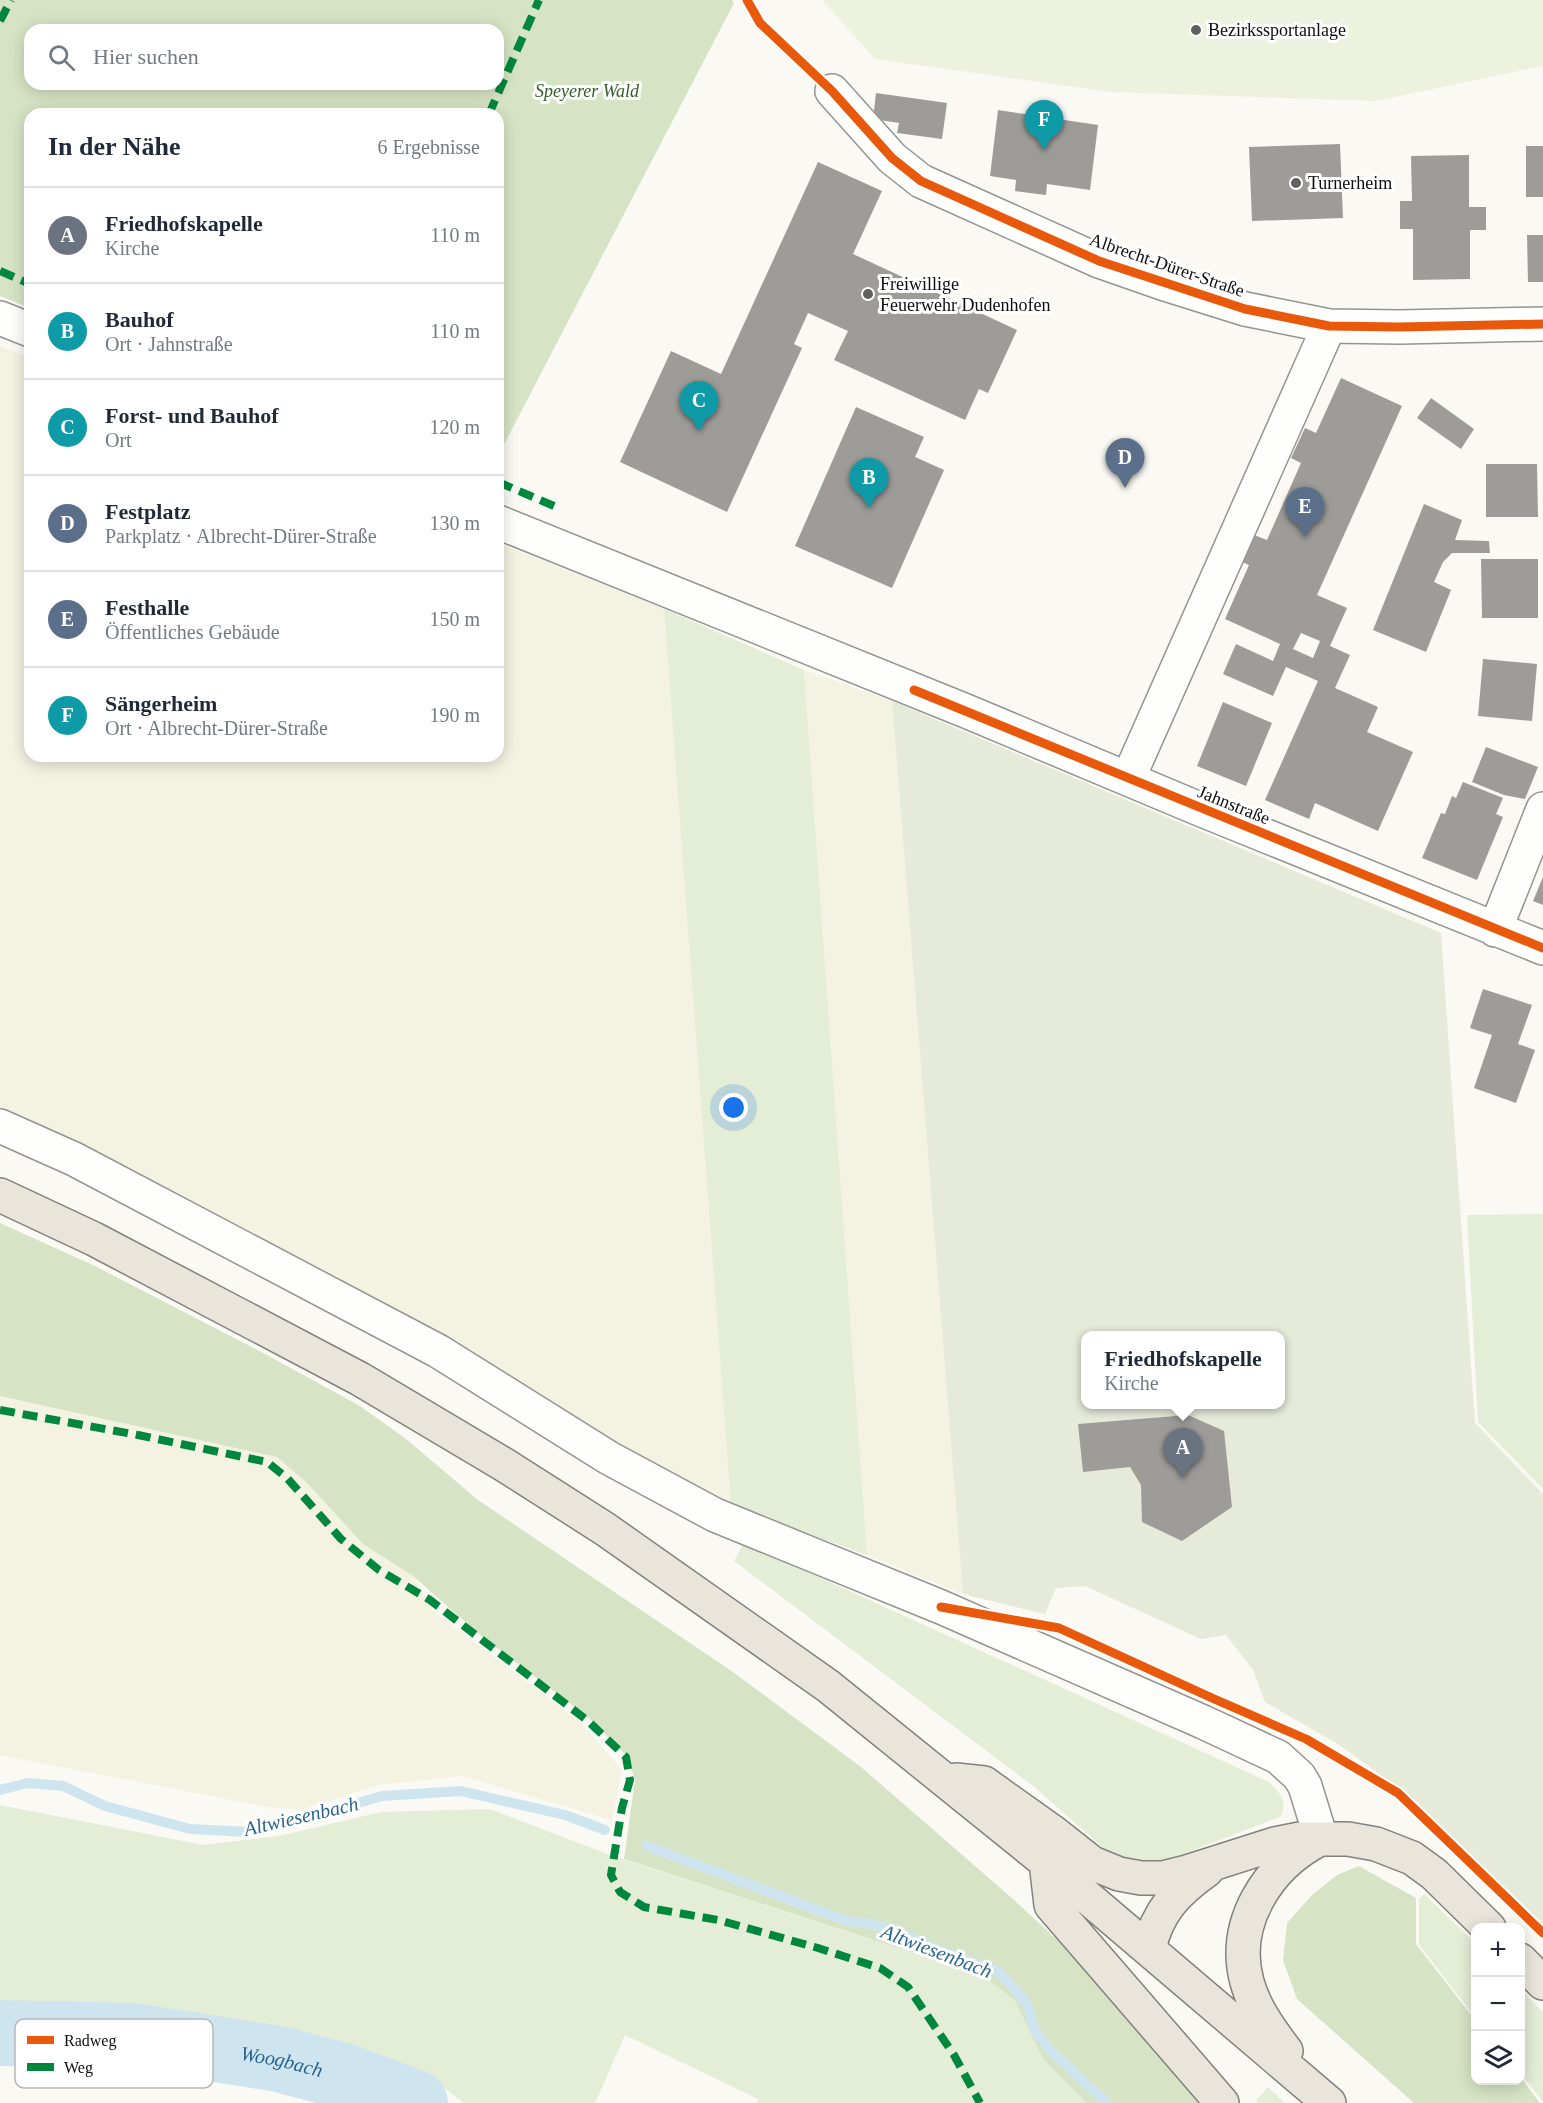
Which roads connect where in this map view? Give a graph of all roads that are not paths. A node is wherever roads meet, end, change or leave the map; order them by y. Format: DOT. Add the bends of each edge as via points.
graph roads {
  1 [pos="832,91"];
  2 [pos="0,318"];
  3 [pos="1543,324"];
  4 [pos="1329,326"];
  5 [pos="24,328"];
  6 [pos="504,524"];
  7 [pos="1128,779"];
  8 [pos="1543,809"];
  9 [pos="1495,930"];
  10 [pos="1543,948"];
  11 [pos="0,1126"];
  12 [pos="0,1195"];
  13 [pos="945,1779"];
  14 [pos="1321,1838"];
  15 [pos="1046,1862"];
  16 [pos="1218,1862"];
  17 [pos="1484,1923"];
  18 [pos="1149,1948"];
  19 [pos="1525,1964"];
  20 [pos="1543,1983"];
  21 [pos="1324,2099"];
  22 [pos="1222,2103"];
  1 -- 4 [label="street, Albrecht-Dürer-Straße" via="892,158 921,181 1099,261 1245,309"];
  2 -- 5 [label="street"];
  3 -- 4 [label="street, Albrecht-Dürer-Straße"];
  4 -- 7 [label="street"];
  6 -- 7 [label="street, Jahnstraße"];
  7 -- 9 [label="street, Jahnstraße"];
  8 -- 9 [label="street"];
  9 -- 10 [label="street, Jahnstraße"];
  11 -- 14 [label="street" via="74,1159 438,1350 609,1458 715,1515 941,1607 1278,1757 1305,1786"];
  12 -- 13 [label="main road" via="94,1239 360,1379 503,1464 733,1618 828,1686"];
  13 -- 15 [label="main road"];
  13 -- 16 [label="main road" via="984,1783 1092,1863 1119,1874 1163,1878"];
  14 -- 16 [label="main road" via="1275,1844"];
  14 -- 17 [label="main road" via="1376,1844 1412,1858"];
  14 -- 21 [label="main road" via="1301,1849 1261,1891 1248,1919 1243,1947 1247,1982 1265,2023"];
  15 -- 18 [label="main road"];
  15 -- 22 [label="main road" via="1051,1905"];
  16 -- 18 [label="main road" via="1188,1884 1166,1908 1155,1925"];
  18 -- 21 [label="main road"];
  19 -- 20 [label="main road"];
}
